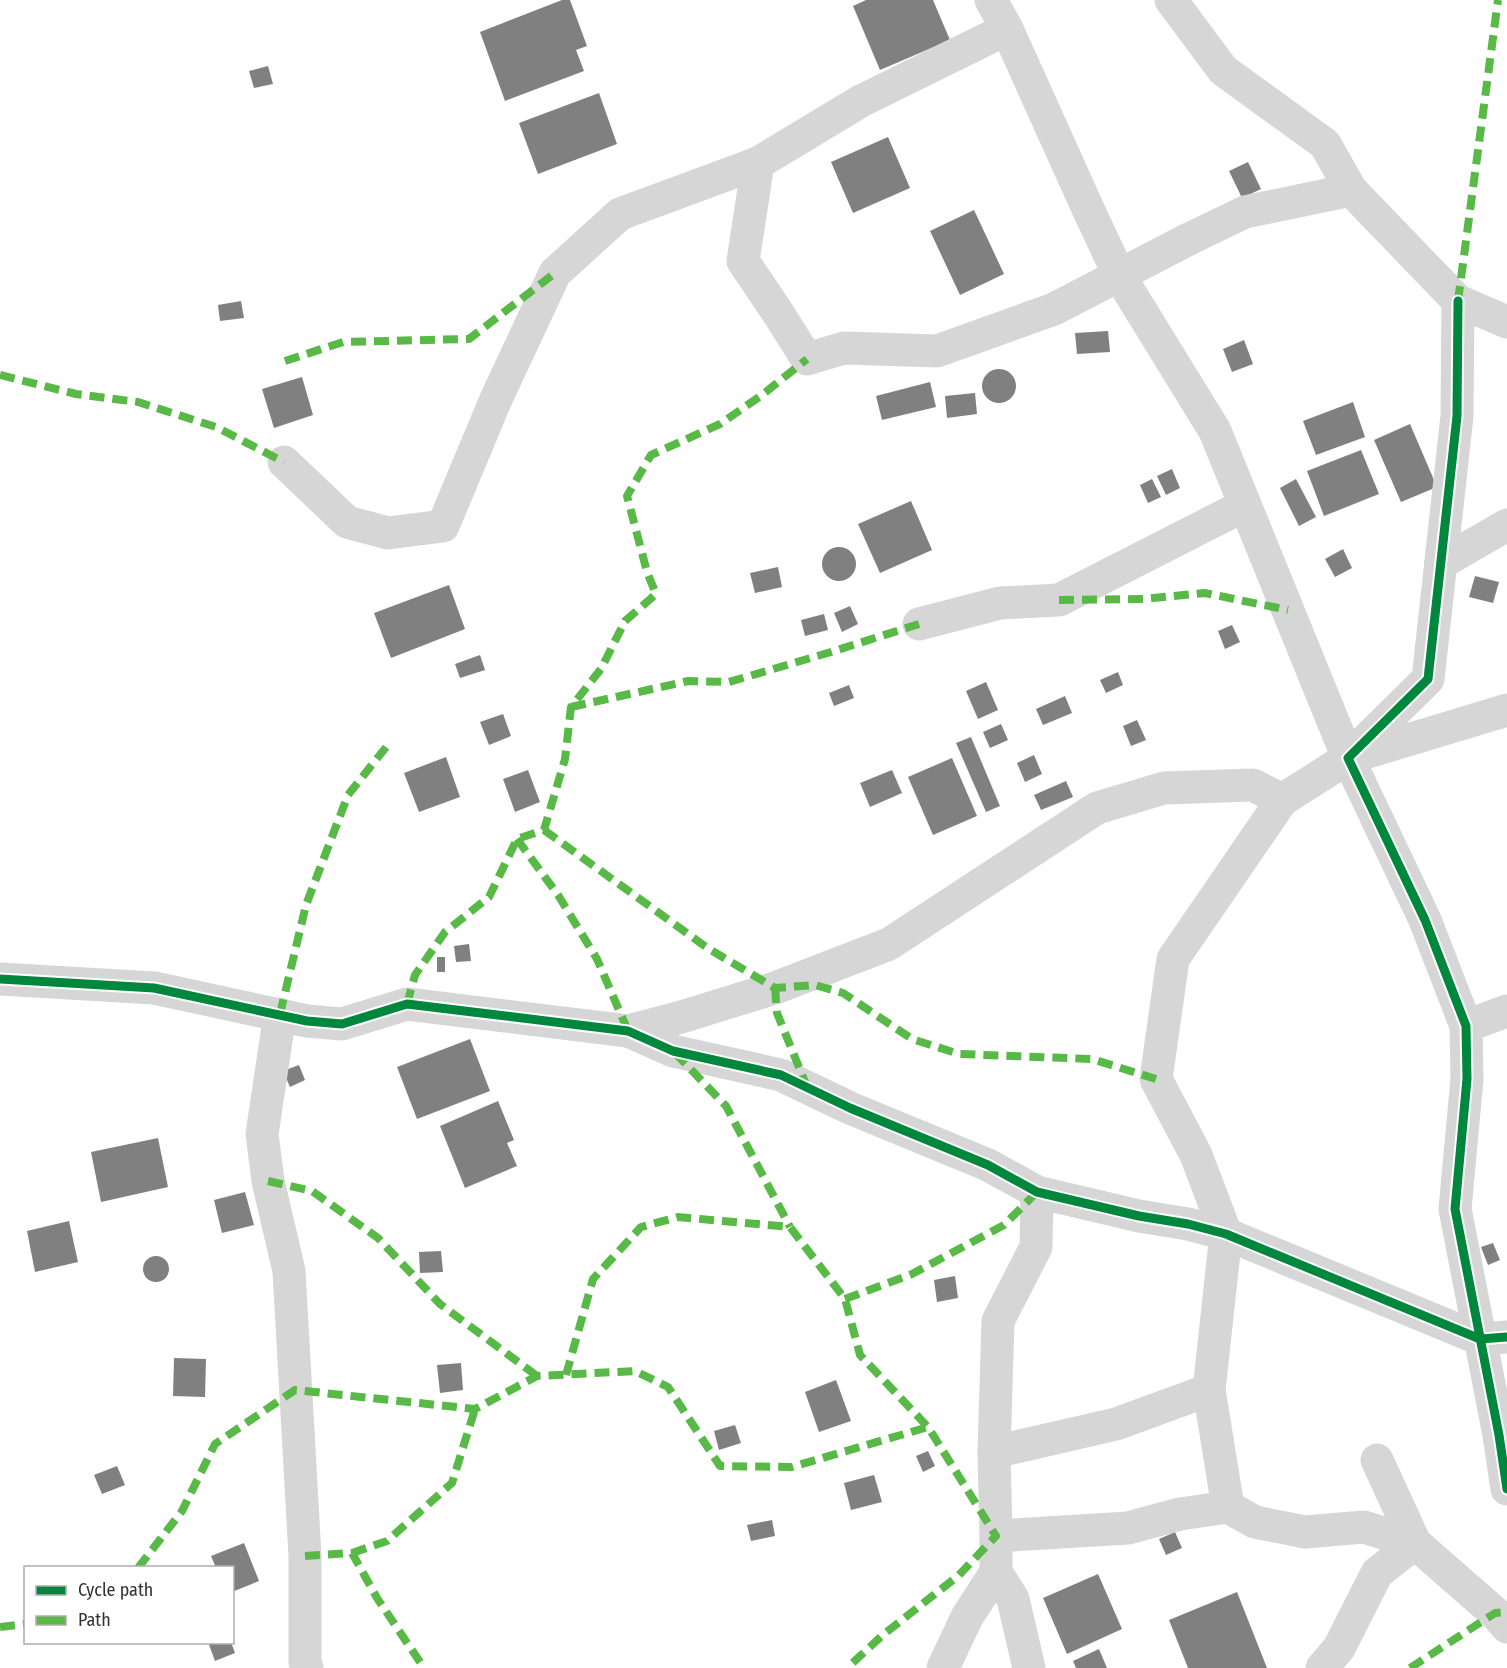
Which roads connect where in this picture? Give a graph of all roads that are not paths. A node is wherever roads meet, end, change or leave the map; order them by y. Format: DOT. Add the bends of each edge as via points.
graph roads {
  1 [pos="1171,0"];
  2 [pos="1003,9"];
  3 [pos="758,163"];
  4 [pos="1351,190"];
  5 [pos="1119,275"];
  6 [pos="1458,301"];
  7 [pos="1507,322"];
  8 [pos="284,462"];
  9 [pos="1245,505"];
  10 [pos="1507,525"];
  11 [pos="1441,563"];
  12 [pos="919,624"];
  13 [pos="1507,710"];
  14 [pos="1348,758"];
  15 [pos="1282,800"];
  16 [pos="0,979"];
  17 [pos="1507,1011"];
  18 [pos="280,1014"];
  19 [pos="1466,1026"];
  20 [pos="628,1031"];
  21 [pos="1037,1192"];
  22 [pos="1226,1234"];
  23 [pos="1494,1338"];
  24 [pos="1209,1390"];
  25 [pos="994,1452"];
  26 [pos="1377,1460"];
  27 [pos="1507,1489"];
  28 [pos="1228,1507"];
  29 [pos="996,1536"];
  30 [pos="1415,1543"];
  31 [pos="996,1572"];
  32 [pos="1507,1627"];
  33 [pos="307,1668"];
  34 [pos="943,1668"];
  35 [pos="1029,1668"];
  36 [pos="1322,1668"];
  1 -- 4 [label="street" via="1223,70 1325,144"];
  2 -- 3 [label="street"];
  2 -- 5 [label="street"];
  3 -- 5 [label="street" via="743,261 807,358 844,348 937,351 1054,309"];
  3 -- 8 [label="street" via="620,214 555,273 443,526 388,533 347,522"];
  4 -- 5 [label="street" via="1245,212"];
  4 -- 6 [label="street"];
  5 -- 9 [label="street" via="1215,431"];
  6 -- 7 [label="street"];
  6 -- 11 [label="street" via="1457,416"];
  9 -- 12 [label="street" via="1059,600 1000,603"];
  9 -- 14 [label="street"];
  10 -- 11 [label="street"];
  11 -- 14 [label="street" via="1428,679"];
  13 -- 14 [label="street"];
  14 -- 15 [label="street"];
  14 -- 19 [label="street" via="1425,920"];
  15 -- 20 [label="street" via="1253,785 1164,788 1097,808 889,944 775,988"];
  15 -- 22 [label="street" via="1173,959 1156,1079 1196,1155"];
  16 -- 18 [label="street" via="154,988"];
  17 -- 19 [label="street"];
  18 -- 20 [label="street" via="342,1024 407,1004"];
  18 -- 33 [label="street" via="262,1134 268,1181 289,1271 305,1556"];
  19 -- 23 [label="street" via="1467,1079 1455,1209"];
  20 -- 21 [label="street" via="673,1051 781,1075 988,1165"];
  21 -- 22 [label="street"];
  21 -- 25 [label="street" via="1036,1247 998,1321"];
  22 -- 23 [label="street"];
  22 -- 24 [label="street"];
  23 -- 27 [label="street" via="1499,1435"];
  24 -- 25 [label="street" via="1116,1424"];
  24 -- 28 [label="street"];
  25 -- 29 [label="street"];
  26 -- 30 [label="street"];
  28 -- 29 [label="street" via="1180,1514 1128,1528"];
  28 -- 30 [label="street" via="1255,1522 1305,1532 1364,1527"];
  29 -- 31 [label="street"];
  30 -- 32 [label="street"];
  30 -- 36 [label="street" via="1377,1573 1339,1648"];
  31 -- 34 [label="street" via="967,1617"];
  31 -- 35 [label="street" via="1012,1599"];
}
